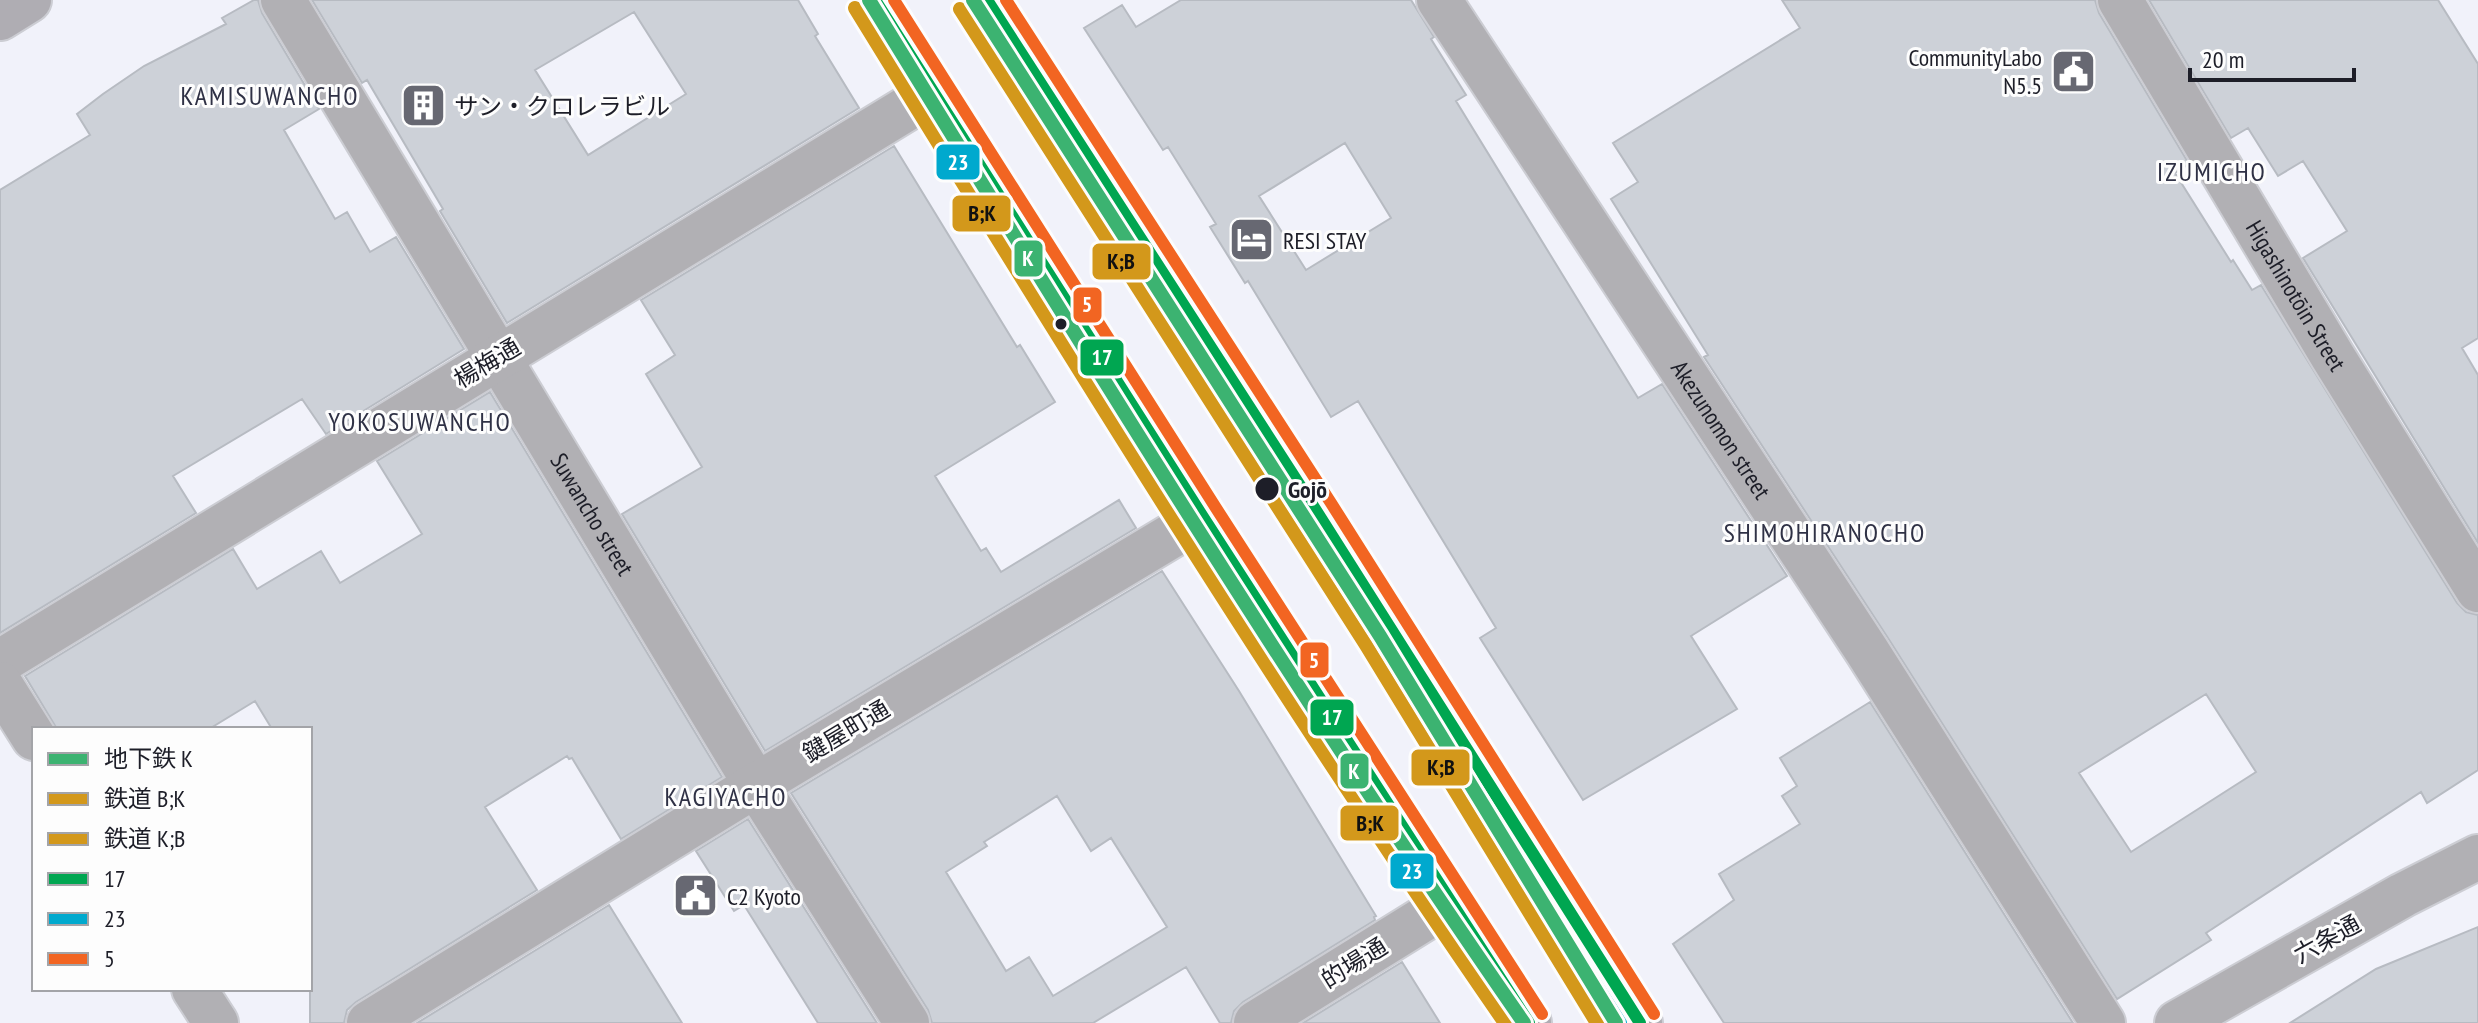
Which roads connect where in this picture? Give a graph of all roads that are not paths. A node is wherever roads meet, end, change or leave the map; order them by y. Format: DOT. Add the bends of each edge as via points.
graph roads {
  1 [pos="29,0"];
  2 [pos="283,0"];
  3 [pos="875,0"];
  4 [pos="987,0"];
  5 [pos="1439,0"];
  6 [pos="2120,0"];
  7 [pos="0,18"];
  8 [pos="934,92"];
  9 [pos="498,356"];
  10 [pos="1203,517"];
  11 [pos="2478,590"];
  12 [pos="0,662"];
  13 [pos="0,684"];
  14 [pos="32,735"];
  15 [pos="756,785"];
  16 [pos="2478,857"];
  17 [pos="1451,902"];
  18 [pos="195,991"];
  19 [pos="216,1023"];
  20 [pos="369,1023"];
  21 [pos="907,1023"];
  22 [pos="1256,1023"];
  23 [pos="1529,1023"];
  24 [pos="1640,1023"];
  25 [pos="2103,1023"];
  26 [pos="2177,1023"];
  1 -- 7 [label="highway"];
  2 -- 9 [label="street, Suwancho street"];
  3 -- 8 [label="highway"];
  4 -- 24 [label="highway"];
  5 -- 25 [label="street, Akezunomon street" via="1867,651"];
  6 -- 11 [label="street, Higashinotōin Street"];
  8 -- 9 [label="street, 楊梅通"];
  8 -- 10 [label="highway"];
  9 -- 12 [label="street, 楊梅通"];
  9 -- 15 [label="street, Suwancho street"];
  10 -- 15 [label="street, 鍵屋町通"];
  10 -- 17 [label="highway"];
  13 -- 14 [label="street"];
  15 -- 20 [label="street, 鍵屋町通"];
  15 -- 21 [label="street, Suwancho street"];
  16 -- 26 [label="street, 六条通"];
  17 -- 22 [label="street, 的場通"];
  17 -- 23 [label="highway"];
  18 -- 19 [label="street"];
}
